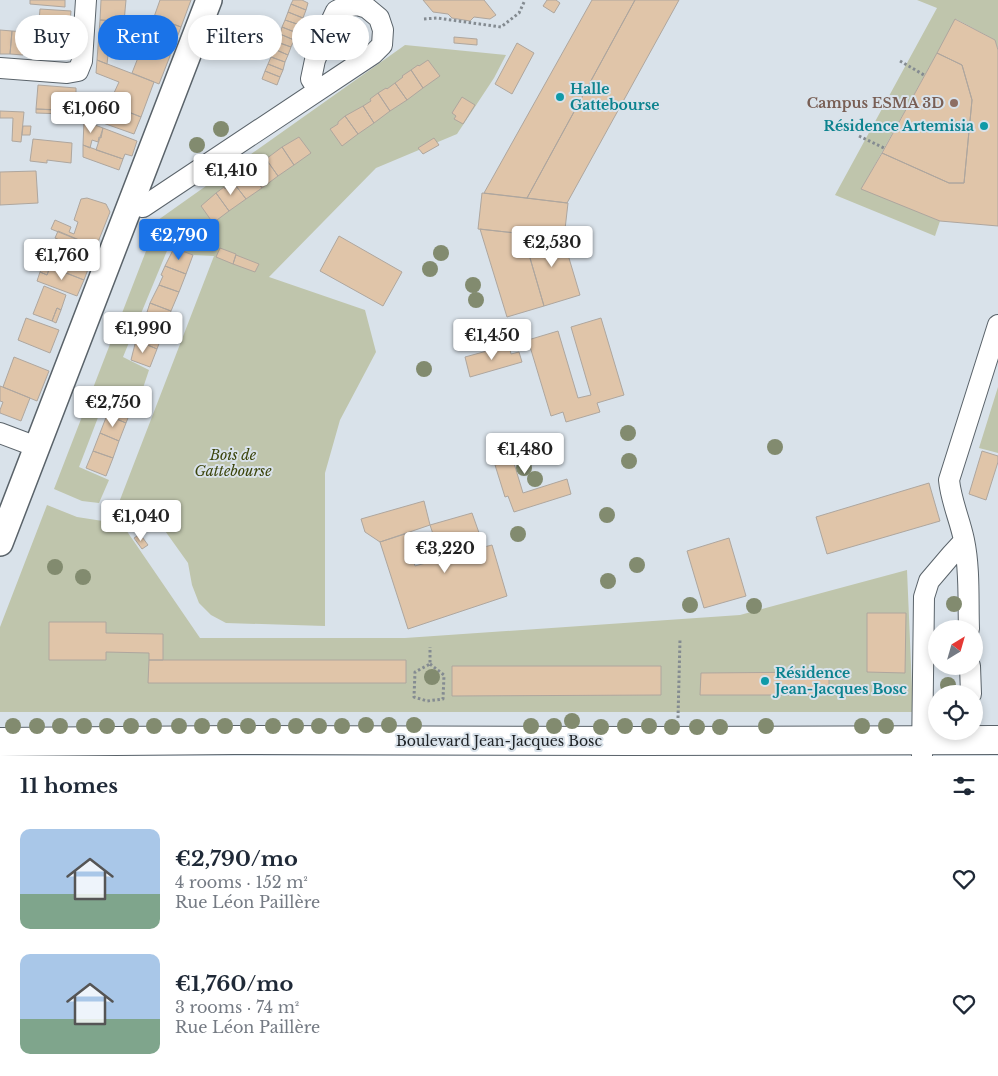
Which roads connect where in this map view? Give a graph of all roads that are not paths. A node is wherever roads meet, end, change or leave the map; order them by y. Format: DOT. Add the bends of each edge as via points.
graph roads {
  1 [pos="86,0"];
  2 [pos="209,0"];
  3 [pos="0,68"];
  4 [pos="318,90"];
  5 [pos="130,202"];
  6 [pos="998,325"];
  7 [pos="0,433"];
  8 [pos="37,447"];
  9 [pos="964,541"];
  10 [pos="0,543"];
  11 [pos="969,620"];
  12 [pos="234,740"];
  13 [pos="965,740"];
  14 [pos="340,741"];
  15 [pos="0,742"];
  16 [pos="895,748"];
  17 [pos="922,748"];
  18 [pos="260,756"];
  19 [pos="269,756"];
  1 -- 3 [label="street" via="82,61 78,71"];
  2 -- 5 [label="street"];
  4 -- 5 [label="street" via="143,207"];
  5 -- 8 [label="street"];
  6 -- 9 [label="street" via="949,480"];
  7 -- 8 [label="street"];
  8 -- 10 [label="street"];
  9 -- 11 [label="street"];
  9 -- 17 [label="street" via="929,581 924,597"];
  12 -- 14 [label="main road, Boulevard Jean-Jacques Bosc"];
  12 -- 15 [label="main road, Boulevard Jean-Jacques Bosc"];
  12 -- 18 [label="street"];
  13 -- 17 [label="main road, Boulevard Jean-Jacques Bosc"];
  14 -- 16 [label="main road, Boulevard Jean-Jacques Bosc"];
  14 -- 19 [label="street" via="279,750"];
  16 -- 17 [label="main road, Boulevard Jean-Jacques Bosc"];
}
